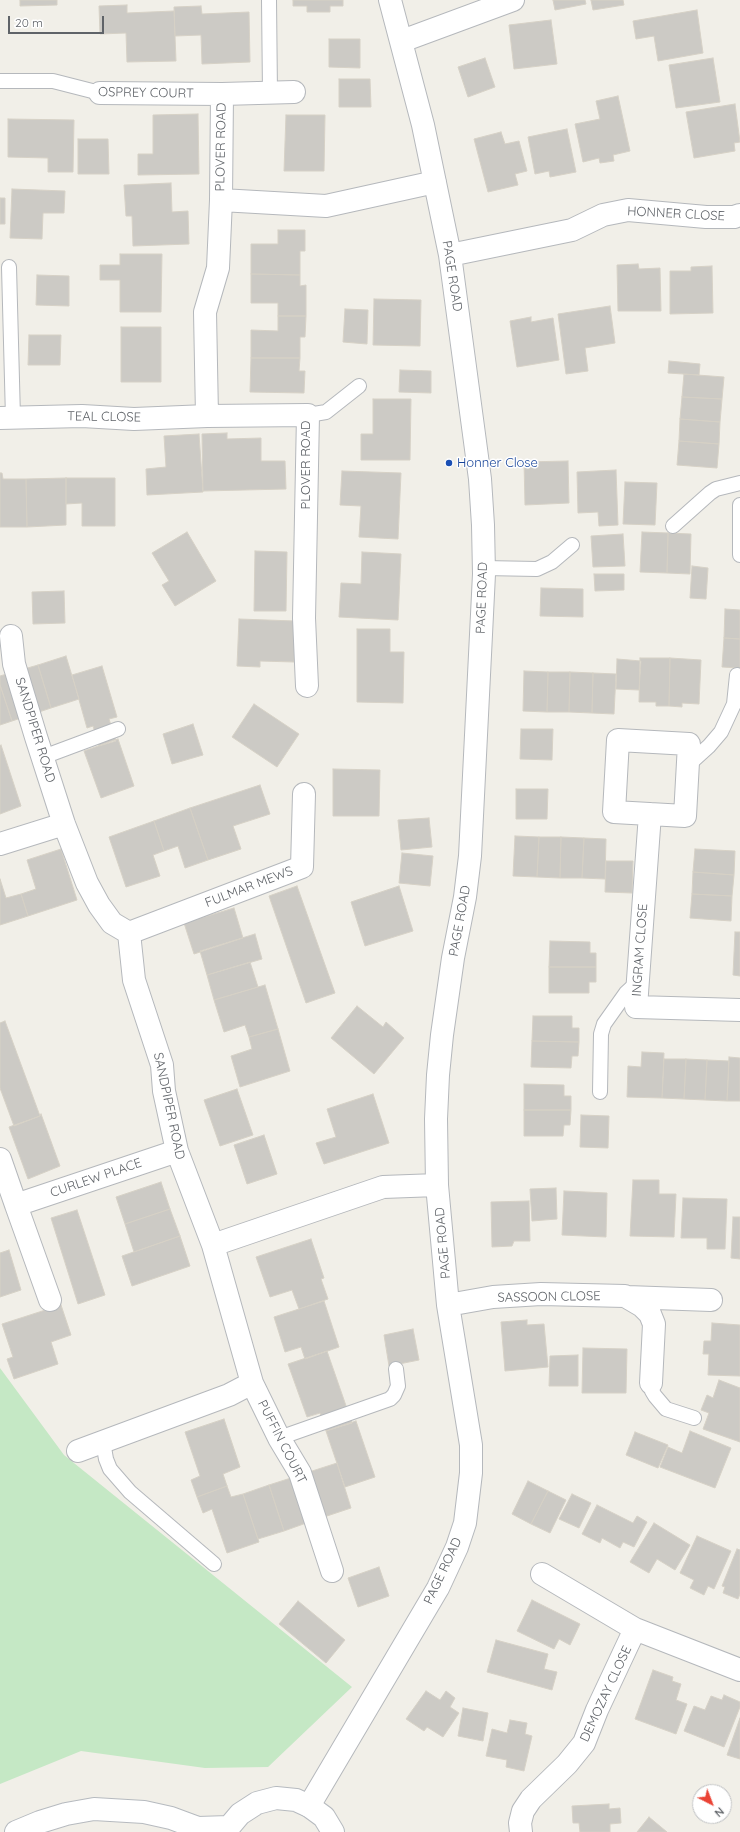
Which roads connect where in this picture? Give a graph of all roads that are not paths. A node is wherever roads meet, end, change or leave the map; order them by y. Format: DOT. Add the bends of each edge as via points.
graph roads {
  1 [pos="269,0"];
  2 [pos="390,0"];
  3 [pos="513,0"];
  4 [pos="402,41"];
  5 [pos="0,81"];
  6 [pos="270,92"];
  7 [pos="294,92"];
  8 [pos="100,93"];
  9 [pos="222,94"];
  10 [pos="435,182"];
  11 [pos="221,200"];
  12 [pos="740,215"];
  13 [pos="450,255"];
  14 [pos="9,267"];
  15 [pos="359,386"];
  16 [pos="308,415"];
  17 [pos="207,416"];
  18 [pos="6,418"];
  19 [pos="740,483"];
  20 [pos="740,505"];
  21 [pos="673,526"];
  22 [pos="572,545"];
  23 [pos="740,555"];
  24 [pos="484,568"];
  25 [pos="11,636"];
  26 [pos="737,675"];
  27 [pos="307,686"];
  28 [pos="118,729"];
  29 [pos="43,757"];
  30 [pos="688,765"];
  31 [pos="304,794"];
  32 [pos="650,814"];
  33 [pos="64,824"];
  34 [pos="0,844"];
  35 [pos="128,933"];
  36 [pos="638,982"];
  37 [pos="740,1010"];
  38 [pos="600,1092"];
  39 [pos="177,1151"];
  40 [pos="0,1159"];
  41 [pos="437,1185"];
  42 [pos="16,1206"];
  43 [pos="213,1245"];
  44 [pos="625,1296"];
  45 [pos="50,1300"];
  46 [pos="711,1300"];
  47 [pos="448,1305"];
  48 [pos="396,1369"];
  49 [pos="252,1383"];
  50 [pos="651,1383"];
  51 [pos="694,1418"];
  52 [pos="279,1438"];
  53 [pos="103,1442"];
  54 [pos="78,1451"];
  55 [pos="214,1564"];
  56 [pos="332,1571"];
  57 [pos="542,1574"];
  58 [pos="636,1629"];
  59 [pos="740,1670"];
  60 [pos="309,1806"];
  61 [pos="228,1829"];
  62 [pos="16,1832"];
  63 [pos="333,1832"];
  64 [pos="521,1832"];
  1 -- 6 [label="lane"];
  2 -- 4 [label="street, PAGE ROAD"];
  3 -- 4 [label="street"];
  4 -- 10 [label="street, PAGE ROAD"];
  5 -- 8 [label="lane, OSPREY COURT" via="53,81"];
  6 -- 7 [label="street, OSPREY COURT"];
  6 -- 9 [label="street, OSPREY COURT"];
  8 -- 9 [label="street, OSPREY COURT"];
  9 -- 11 [label="street, PLOVER ROAD"];
  10 -- 11 [label="street, PLOVER ROAD" via="326,206"];
  10 -- 13 [label="street, PAGE ROAD"];
  11 -- 17 [label="street, PLOVER ROAD" via="218,268 205,312"];
  12 -- 13 [label="street, HONNER CLOSE" via="706,217 628,210 603,214 572,230"];
  13 -- 24 [label="street, PAGE ROAD" via="480,479"];
  14 -- 18 [label="lane"];
  15 -- 16 [label="lane" via="326,412"];
  16 -- 17 [label="street, PLOVER ROAD"];
  16 -- 27 [label="street, PLOVER ROAD" via="304,618"];
  17 -- 18 [label="street, TEAL CLOSE" via="134,419 82,416"];
  19 -- 21 [label="lane" via="710,492"];
  20 -- 23 [label="lane"];
  22 -- 24 [label="lane" via="552,562 537,569"];
  24 -- 41 [label="street, PAGE ROAD" via="470,856 453,958 438,1075"];
  25 -- 29 [label="street, SANDPIPER ROAD" via="14,664"];
  26 -- 30 [label="lane" via="734,704 721,732"];
  28 -- 29 [label="lane"];
  29 -- 33 [label="street, SANDPIPER ROAD"];
  30 -- 32 [label="street" via="685,816"];
  30 -- 32 [label="street" via="689,744 618,740 614,812"];
  31 -- 35 [label="street, FULMAR MEWS" via="302,867"];
  32 -- 36 [label="street, INGRAM CLOSE"];
  33 -- 34 [label="street"];
  33 -- 35 [label="street, SANDPIPER ROAD" via="99,905 112,923"];
  35 -- 39 [label="street, SANDPIPER ROAD" via="134,980 162,1065 164,1090"];
  36 -- 37 [label="street, INGRAM CLOSE" via="636,1006"];
  36 -- 38 [label="lane" via="626,993 604,1024 601,1034"];
  39 -- 42 [label="street, CURLEW PLACE"];
  39 -- 43 [label="street, SANDPIPER ROAD"];
  40 -- 42 [label="street"];
  41 -- 43 [label="street" via="383,1187"];
  41 -- 47 [label="street, PAGE ROAD"];
  42 -- 45 [label="street"];
  43 -- 49 [label="street, PUFFIN COURT"];
  44 -- 46 [label="street, SASSOON CLOSE"];
  44 -- 47 [label="street, SASSOON CLOSE" via="541,1294 493,1297"];
  44 -- 50 [label="street, SASSOON CLOSE" via="642,1306 650,1314 654,1324"];
  47 -- 60 [label="street, PAGE ROAD" via="470,1445 471,1473 464,1523 457,1547 438,1588"];
  48 -- 52 [label="lane" via="398,1386 390,1399"];
  49 -- 52 [label="street, PUFFIN COURT"];
  49 -- 53 [label="street" via="229,1395"];
  50 -- 51 [label="lane" via="652,1391 666,1408"];
  52 -- 56 [label="street, PUFFIN COURT" via="300,1473"];
  53 -- 54 [label="street"];
  53 -- 55 [label="lane" via="110,1469 130,1492"];
  57 -- 58 [label="street, DEMOZAY CLOSE"];
  58 -- 59 [label="street, DEMOZAY CLOSE"];
  58 -- 64 [label="street, DEMOZAY CLOSE" via="584,1743 522,1811"];
  60 -- 61 [label="street" via="296,1800 276,1798 257,1803 240,1814"];
  60 -- 63 [label="street" via="324,1817"];
  61 -- 62 [label="street" via="198,1828 144,1812 94,1809 66,1814"];
}
